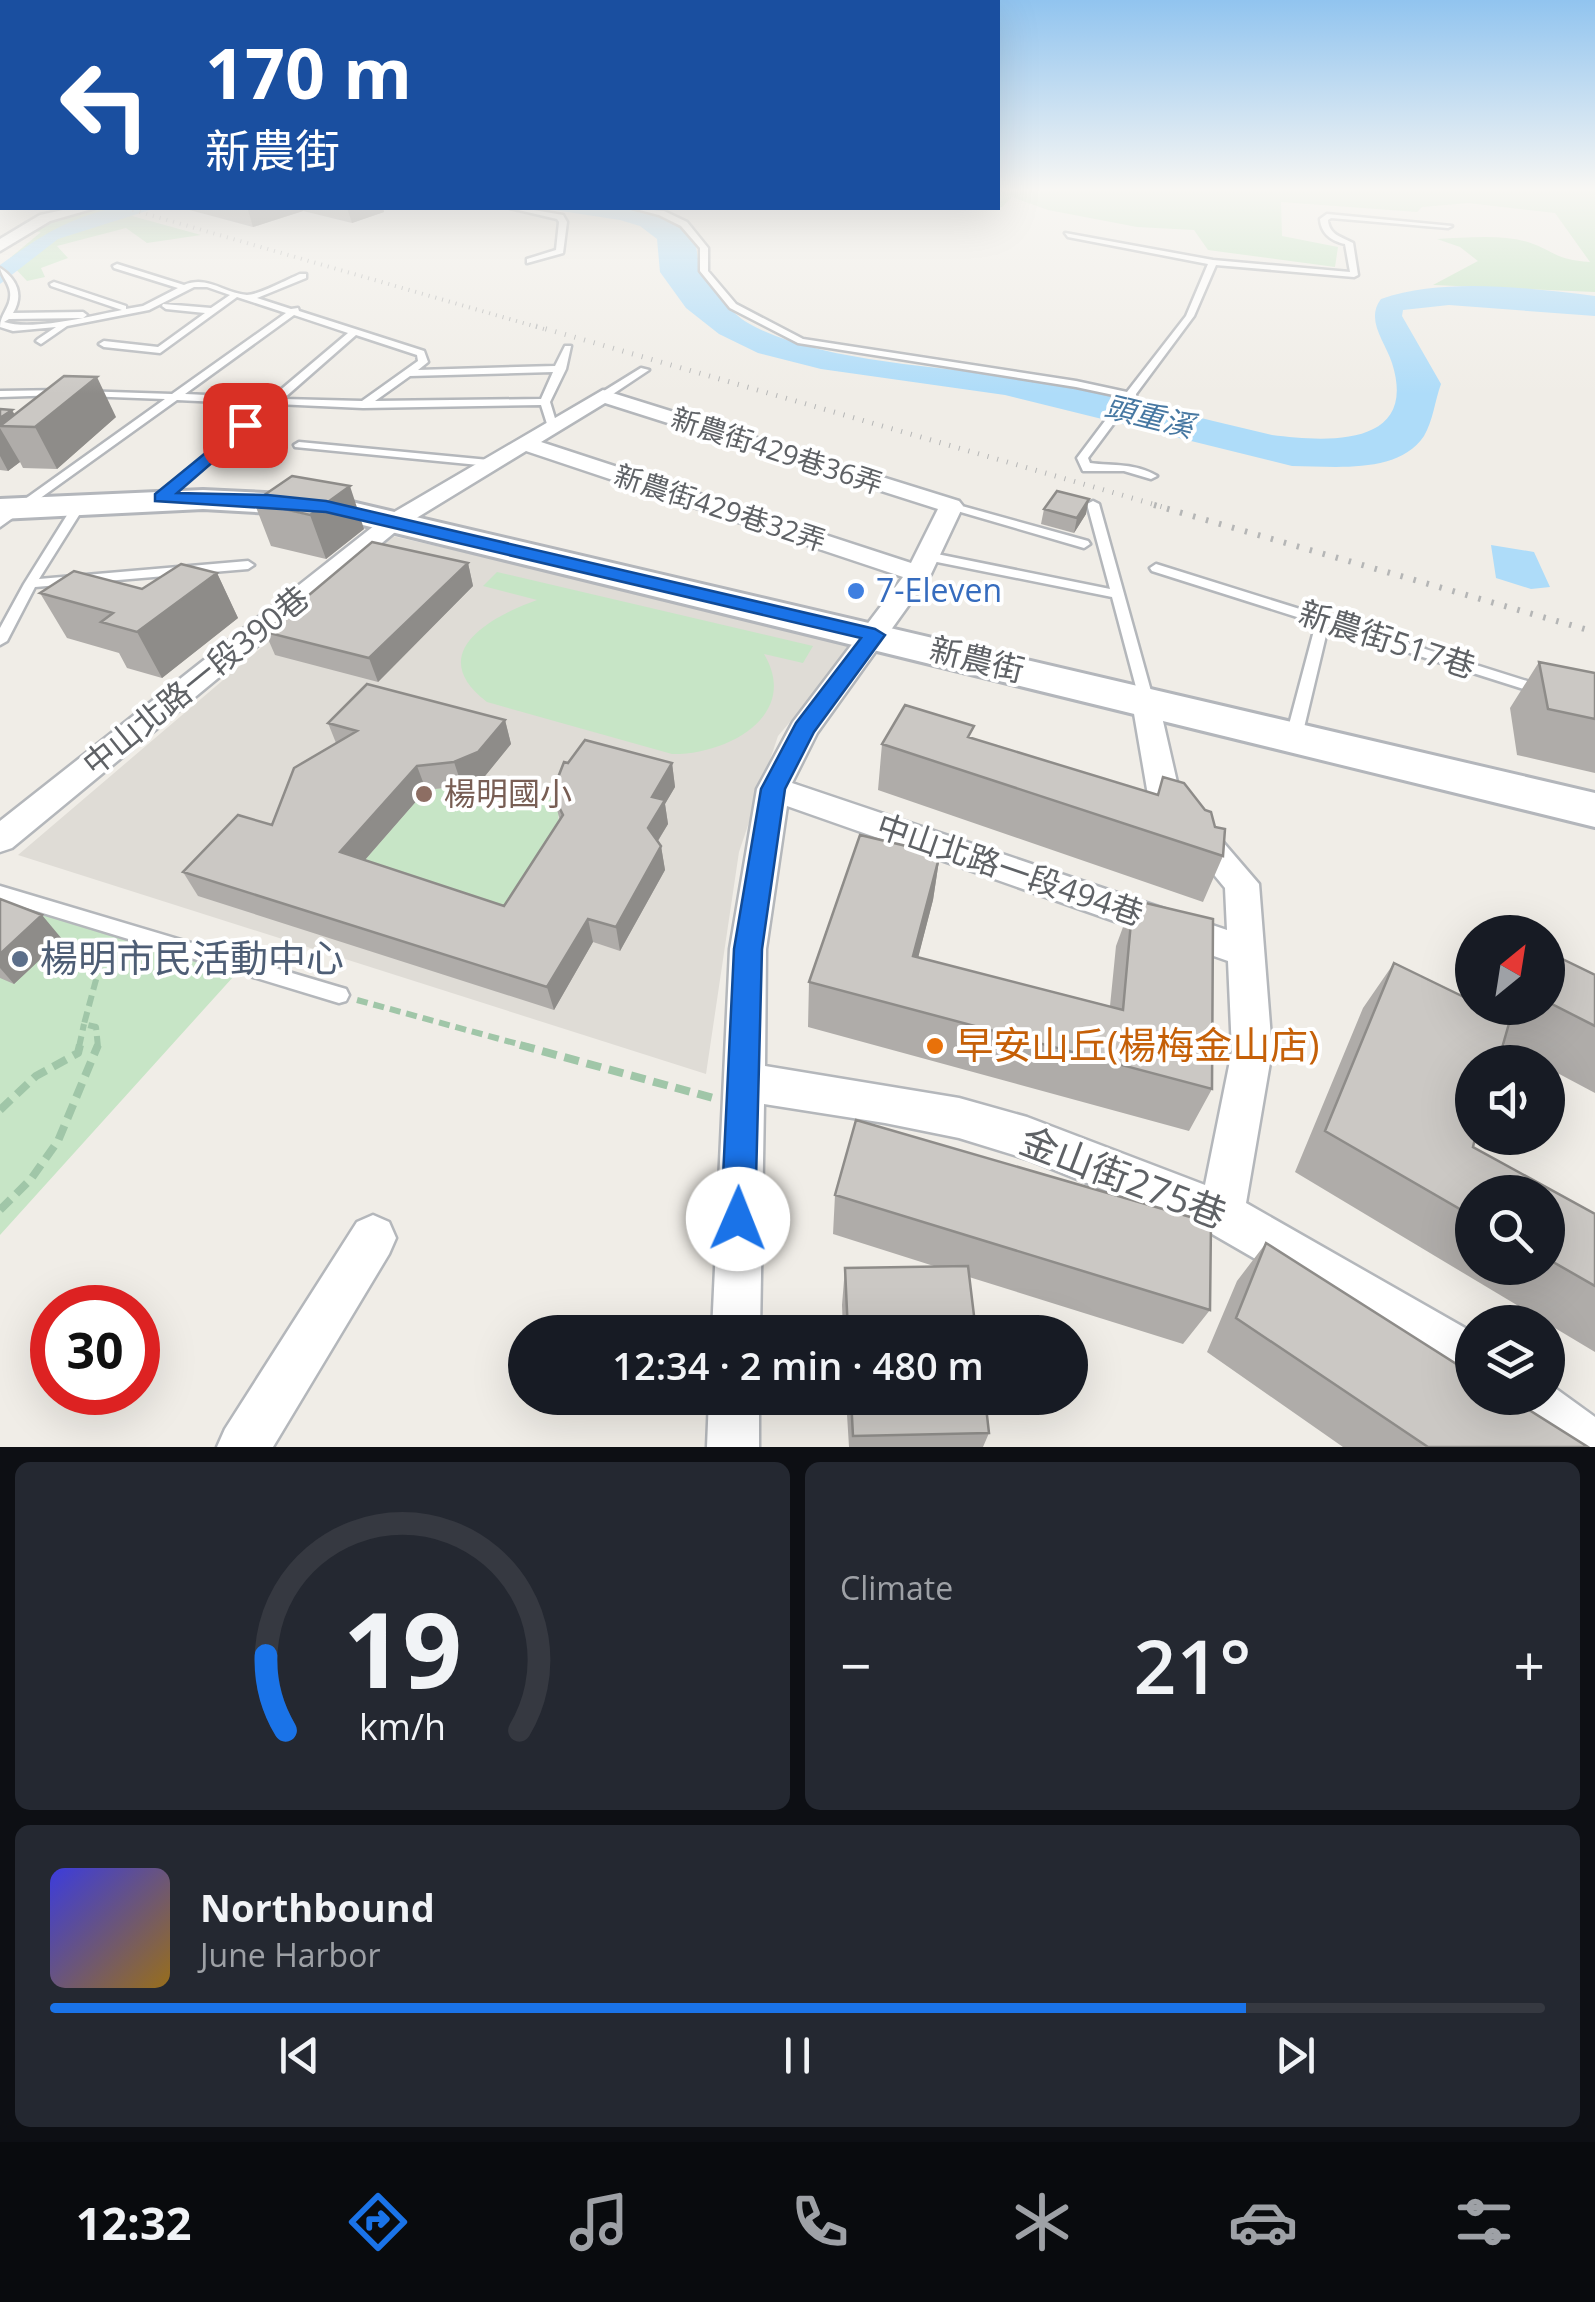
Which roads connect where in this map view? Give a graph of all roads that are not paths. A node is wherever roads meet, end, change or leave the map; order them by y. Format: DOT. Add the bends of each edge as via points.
graph roads {
  1 [pos="537,259"];
  2 [pos="704,259"];
  3 [pos="1194,259"];
  4 [pos="1351,259"];
  5 [pos="530,261"];
  6 [pos="1213,262"];
  7 [pos="116,266"];
  8 [pos="0,270"];
  9 [pos="303,276"];
  10 [pos="54,284"];
  11 [pos="185,288"];
  12 [pos="236,294"];
  13 [pos="249,298"];
  14 [pos="166,306"];
  15 [pos="127,309"];
  16 [pos="296,310"];
  17 [pos="212,312"];
  18 [pos="91,316"];
  19 [pos="2,321"];
  20 [pos="66,323"];
  21 [pos="355,330"];
  22 [pos="41,341"];
  23 [pos="104,344"];
  24 [pos="568,348"];
  25 [pos="561,368"];
  26 [pos="644,370"];
  27 [pos="408,373"];
  28 [pos="0,394"];
  29 [pos="602,396"];
  30 [pos="180,397"];
  31 [pos="1131,398"];
  32 [pos="273,401"];
  33 [pos="546,402"];
  34 [pos="363,405"];
  35 [pos="552,425"];
  36 [pos="522,443"];
  37 [pos="299,445"];
  38 [pos="490,463"];
  39 [pos="1150,476"];
  40 [pos="161,498"];
  41 [pos="80,504"];
  42 [pos="1093,504"];
  43 [pos="951,506"];
  44 [pos="8,513"];
  45 [pos="392,522"];
  46 [pos="1084,544"];
  47 [pos="248,565"];
  48 [pos="922,565"];
  49 [pos="1156,568"];
  50 [pos="30,584"];
  51 [pos="1119,594"];
  52 [pos="1324,618"];
  53 [pos="875,635"];
  54 [pos="0,641"];
  55 [pos="1555,695"];
  56 [pos="1147,702"];
  57 [pos="1294,736"];
  58 [pos="773,789"];
  59 [pos="1595,810"];
  60 [pos="0,839"];
  61 [pos="0,893"];
  62 [pos="1246,952"];
  63 [pos="339,996"];
  64 [pos="742,1094"];
  65 [pos="1222,1214"];
  66 [pos="373,1238"];
  67 [pos="736,1315"];
  68 [pos="1455,1348"];
  69 [pos="734,1415"];
  70 [pos="1548,1415"];
  71 [pos="243,1447"];
  72 [pos="733,1447"];
  73 [pos="1592,1447"];
  1 -- 5 [label="lane"];
  2 -- 31 [label="lane" via="704,271 733,306 801,340"];
  3 -- 6 [label="lane"];
  4 -- 6 [label="lane" via="1354,276"];
  6 -- 31 [label="lane" via="1190,316"];
  7 -- 11 [label="lane"];
  8 -- 19 [label="lane" via="17,303"];
  9 -- 13 [label="lane"];
  10 -- 15 [label="lane"];
  11 -- 12 [label="lane"];
  11 -- 15 [label="lane" via="146,308"];
  12 -- 13 [label="lane"];
  12 -- 17 [label="lane"];
  13 -- 16 [label="lane"];
  14 -- 17 [label="lane"];
  15 -- 18 [label="lane"];
  16 -- 21 [label="lane"];
  16 -- 30 [label="lane"];
  17 -- 23 [label="lane" via="160,350"];
  18 -- 19 [label="lane" via="66,312"];
  18 -- 20 [label="lane"];
  19 -- 20 [label="lane" via="13,328"];
  20 -- 22 [label="lane"];
  21 -- 27 [label="lane" via="421,352 422,362"];
  21 -- 32 [label="lane"];
  24 -- 25 [label="lane"];
  25 -- 27 [label="lane"];
  25 -- 33 [label="lane"];
  26 -- 29 [label="lane"];
  27 -- 34 [label="lane"];
  28 -- 30 [label="lane"];
  29 -- 35 [label="street, 中山北路一段390巷"];
  29 -- 43 [label="street, 新農街429巷36弄"];
  30 -- 32 [label="lane"];
  30 -- 44 [label="lane"];
  31 -- 39 [label="lane" via="1082,458 1087,468 1121,464"];
  32 -- 34 [label="lane"];
  32 -- 40 [label="lane"];
  33 -- 34 [label="lane"];
  33 -- 35 [label="lane"];
  35 -- 36 [label="street, 中山北路一段390巷"];
  36 -- 38 [label="street, 中山北路一段390巷"];
  36 -- 48 [label="street, 新農街429巷32弄"];
  37 -- 38 [label="lane"];
  38 -- 45 [label="street, 中山北路一段390巷"];
  40 -- 41 [label="street, 新農街"];
  40 -- 45 [label="street, 新農街" via="326,506"];
  41 -- 44 [label="street, 新農街"];
  41 -- 50 [label="lane"];
  42 -- 51 [label="lane"];
  43 -- 46 [label="lane"];
  43 -- 48 [label="street"];
  45 -- 53 [label="street, 新農街"];
  45 -- 60 [label="street, 中山北路一段390巷"];
  47 -- 50 [label="lane"];
  48 -- 51 [label="lane"];
  48 -- 53 [label="street"];
  49 -- 52 [label="lane, 新農街517巷"];
  50 -- 54 [label="lane"];
  51 -- 56 [label="lane"];
  52 -- 55 [label="lane, 新農街517巷"];
  52 -- 57 [label="lane"];
  53 -- 56 [label="street, 新農街"];
  53 -- 58 [label="street" via="804,729"];
  56 -- 57 [label="street, 新農街"];
  56 -- 62 [label="street" via="1164,795 1242,884"];
  57 -- 59 [label="street, 新農街"];
  58 -- 62 [label="street, 中山北路一段494巷"];
  58 -- 64 [label="street" via="748,949"];
  61 -- 63 [label="lane"];
  62 -- 65 [label="street" via="1252,1051"];
  64 -- 65 [label="street, 金山街275巷" via="958,1118"];
  64 -- 67 [label="street"];
  65 -- 68 [label="street, 金山街275巷"];
  66 -- 71 [label="street"];
  69 -- 72 [label="street"];
  70 -- 73 [label="street"];
}
